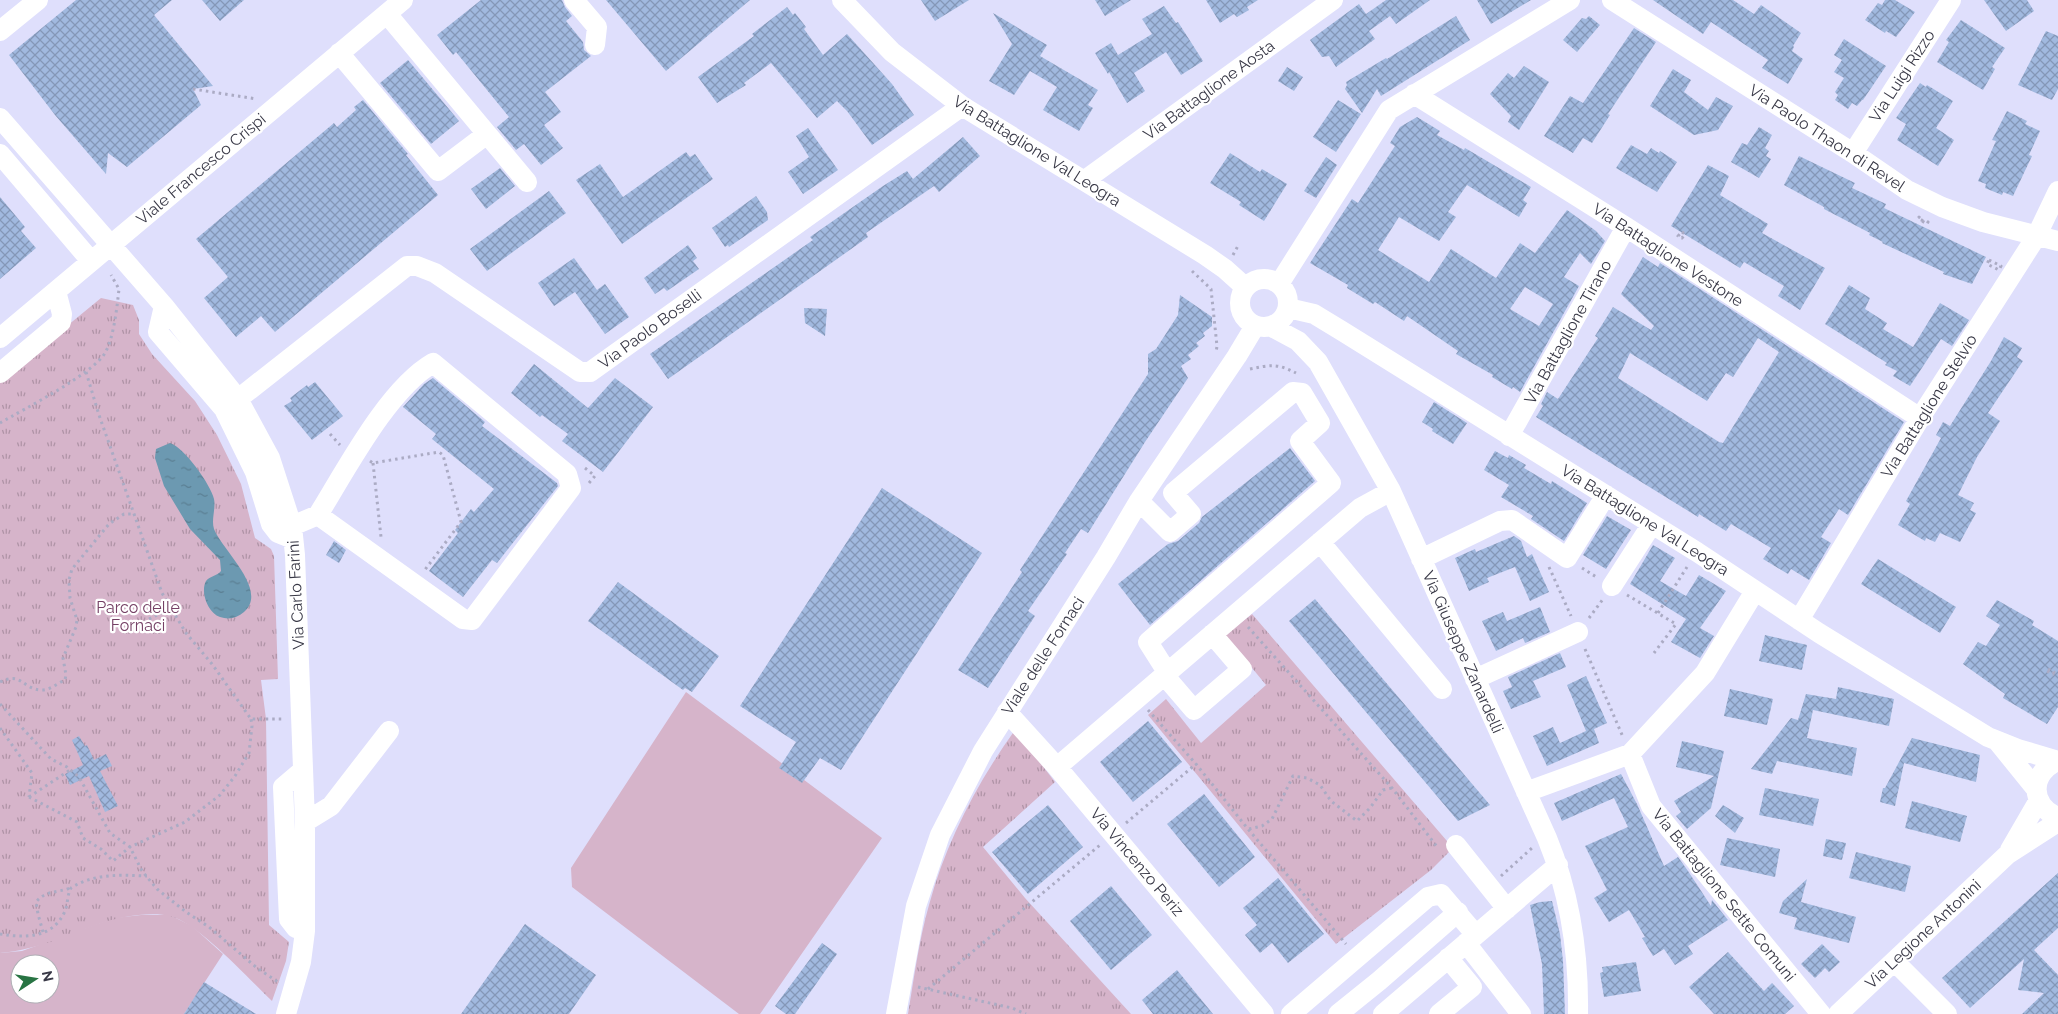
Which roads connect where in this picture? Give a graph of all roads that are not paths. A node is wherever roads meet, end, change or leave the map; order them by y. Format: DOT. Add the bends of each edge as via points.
graph roads {
  1 [pos="38,0"];
  2 [pos="403,0"];
  3 [pos="574,0"];
  4 [pos="842,0"];
  5 [pos="1333,0"];
  6 [pos="1570,0"];
  7 [pos="1612,0"];
  8 [pos="1951,0"];
  9 [pos="387,14"];
  10 [pos="0,31"];
  11 [pos="595,45"];
  12 [pos="339,54"];
  13 [pos="1414,94"];
  14 [pos="962,106"];
  15 [pos="0,118"];
  16 [pos="487,134"];
  17 [pos="1853,153"];
  18 [pos="0,154"];
  19 [pos="1084,180"];
  20 [pos="527,182"];
  21 [pos="2058,191"];
  22 [pos="1626,227"];
  23 [pos="2036,237"];
  24 [pos="2058,241"];
  25 [pos="100,254"];
  26 [pos="1279,284"];
  27 [pos="1245,287"];
  28 [pos="56,291"];
  29 [pos="164,306"];
  30 [pos="1288,308"];
  31 [pos="1263,326"];
  32 [pos="0,338"];
  33 [pos="0,373"];
  34 [pos="238,399"];
  35 [pos="1920,418"];
  36 [pos="1509,436"];
  37 [pos="1391,491"];
  38 [pos="1606,495"];
  39 [pos="1140,501"];
  40 [pos="318,515"];
  41 [pos="1652,524"];
  42 [pos="292,532"];
  43 [pos="1320,542"];
  44 [pos="1421,559"];
  45 [pos="1612,586"];
  46 [pos="1755,591"];
  47 [pos="1799,620"];
  48 [pos="1578,632"];
  49 [pos="1212,634"];
  50 [pos="1166,674"];
  51 [pos="1475,679"];
  52 [pos="1442,688"];
  53 [pos="1007,712"];
  54 [pos="389,731"];
  55 [pos="1998,742"];
  56 [pos="1630,754"];
  57 [pos="2058,761"];
  58 [pos="1057,767"];
  59 [pos="303,770"];
  60 [pos="1526,792"];
  61 [pos="2037,794"];
  62 [pos="2058,816"];
  63 [pos="305,822"];
  64 [pos="2058,822"];
  65 [pos="1448,848"];
  66 [pos="2008,854"];
  67 [pos="1558,866"];
  68 [pos="1507,909"];
  69 [pos="1458,912"];
  70 [pos="305,931"];
  71 [pos="1471,939"];
  72 [pos="1448,958"];
  73 [pos="1894,962"];
  74 [pos="1296,1013"];
  75 [pos="286,1014"];
  76 [pos="896,1014"];
  77 [pos="1264,1014"];
  78 [pos="1338,1014"];
  79 [pos="1383,1014"];
  80 [pos="1439,1014"];
  81 [pos="1522,1014"];
  82 [pos="1578,1014"];
  83 [pos="1821,1014"];
  84 [pos="1838,1014"];
  85 [pos="1947,1014"];
  1 -- 10 [label="street"];
  2 -- 9 [label="street, Viale Francesco Crispi"];
  3 -- 11 [label="street" via="597,27"];
  4 -- 14 [label="street, Via Battaglione Val Leogra" via="892,52"];
  5 -- 19 [label="street, Via Battaglione Aosta"];
  6 -- 13 [label="street"];
  7 -- 17 [label="street, Via Paolo Thaon di Revel"];
  8 -- 17 [label="street, Via Luigi Rizzo"];
  9 -- 12 [label="street, Viale Francesco Crispi"];
  9 -- 16 [label="street"];
  12 -- 16 [label="street" via="438,171"];
  12 -- 25 [label="street, Viale Francesco Crispi"];
  13 -- 22 [label="street, Via Battaglione Vestone"];
  13 -- 26 [label="street" via="1388,110"];
  14 -- 19 [label="street, Via Battaglione Val Leogra"];
  14 -- 34 [label="street, Via Paolo Boselli" via="590,372 580,372 435,273 407,266"];
  15 -- 25 [label="street"];
  16 -- 20 [label="street"];
  17 -- 23 [label="street, Via Paolo Thaon di Revel" via="1907,190 1942,207"];
  18 -- 25 [label="street"];
  19 -- 27 [label="street, Via Battaglione Val Leogra" via="1225,268"];
  21 -- 23 [label="street, Via Battaglione Stelvio"];
  22 -- 35 [label="street, Via Battaglione Vestone"];
  22 -- 36 [label="street, Via Battaglione Tirano"];
  23 -- 24 [label="street, Via Paolo Thaon di Revel"];
  23 -- 35 [label="street, Via Battaglione Stelvio"];
  25 -- 28 [label="street, Viale Francesco Crispi"];
  25 -- 29 [label="street, Via Carlo Farini"];
  26 -- 27 [label="street" via="1261,279"];
  26 -- 30 [label="street" via="1286,294"];
  27 -- 31 [label="street" via="1240,297 1240,309 1245,319"];
  28 -- 32 [label="street, Viale Francesco Crispi"];
  28 -- 33 [label="street" via="61,322"];
  29 -- 34 [label="street, Via Carlo Farini"];
  29 -- 42 [label="street" via="158,332 224,409 256,472 271,524 278,533"];
  30 -- 31 [label="street" via="1278,322"];
  30 -- 36 [label="street, Via Battaglione Val Leogra" via="1314,314"];
  31 -- 37 [label="street, Via Giuseppe Zanardelli" via="1298,341 1318,362"];
  31 -- 39 [label="street, Viale delle Fornaci" via="1237,356"];
  34 -- 42 [label="street, Via Carlo Farini" via="270,458"];
  35 -- 47 [label="street, Via Battaglione Stelvio"];
  36 -- 38 [label="street, Via Battaglione Val Leogra"];
  37 -- 43 [label="street" via="1360,508"];
  37 -- 44 [label="street, Via Giuseppe Zanardelli"];
  38 -- 41 [label="street, Via Battaglione Val Leogra"];
  38 -- 44 [label="street" via="1567,558 1512,520 1500,521"];
  39 -- 50 [label="street" via="1170,532 1191,514 1172,492 1293,392 1302,392 1320,423 1300,441 1331,483 1148,642"];
  39 -- 53 [label="street, Viale delle Fornaci"];
  40 -- 40 [label="street" via="390,403 418,371 433,363 567,474 571,488 472,620 463,619"];
  40 -- 42 [label="street"];
  41 -- 45 [label="street"];
  41 -- 46 [label="street, Via Battaglione Val Leogra"];
  42 -- 59 [label="street, Via Carlo Farini" via="296,555"];
  43 -- 49 [label="street"];
  43 -- 52 [label="street"];
  44 -- 51 [label="street, Via Giuseppe Zanardelli"];
  46 -- 47 [label="street, Via Battaglione Val Leogra"];
  46 -- 56 [label="street" via="1705,673"];
  47 -- 55 [label="street, Via Battaglione Val Leogra"];
  48 -- 51 [label="street"];
  49 -- 50 [label="street"];
  49 -- 50 [label="street" via="1242,669 1194,710"];
  50 -- 58 [label="street"];
  51 -- 60 [label="street, Via Giuseppe Zanardelli"];
  53 -- 58 [label="street, Via Vincenzo Periz"];
  53 -- 76 [label="street, Viale delle Fornaci" via="940,835 916,906"];
  54 -- 63 [label="street" via="330,806"];
  55 -- 57 [label="street, Via Battaglione Val Leogra"];
  55 -- 61 [label="street, Via Battaglione Val Leogra"];
  56 -- 60 [label="street"];
  56 -- 83 [label="street, Via Battaglione Sette Comuni" via="1651,806"];
  57 -- 61 [label="street, Via Legione Antonini" via="2042,771"];
  58 -- 77 [label="street, Via Vincenzo Periz"];
  59 -- 63 [label="street, Via Carlo Farini"];
  59 -- 70 [label="street" via="283,787 290,919 296,928"];
  60 -- 67 [label="street, Via Giuseppe Zanardelli"];
  61 -- 62 [label="street, Via Battaglione Val Leogra" via="2049,813"];
  61 -- 66 [label="street, Via Legione Antonini"];
  63 -- 70 [label="street, Via Carlo Farini"];
  64 -- 66 [label="street, Via Legione Antonini"];
  65 -- 68 [label="street"];
  66 -- 73 [label="street, Via Legione Antonini"];
  67 -- 68 [label="street"];
  67 -- 82 [label="street, Via Giuseppe Zanardelli" via="1574,941"];
  68 -- 71 [label="street"];
  69 -- 71 [label="street"];
  69 -- 74 [label="street" via="1441,894 1428,896"];
  69 -- 78 [label="street"];
  70 -- 75 [label="street, Via Carlo Farini" via="301,962"];
  71 -- 72 [label="street"];
  71 -- 81 [label="street"];
  72 -- 79 [label="street"];
  72 -- 80 [label="street" via="1472,987"];
  73 -- 84 [label="street, Via Legione Antonini"];
  73 -- 85 [label="street"];
}
